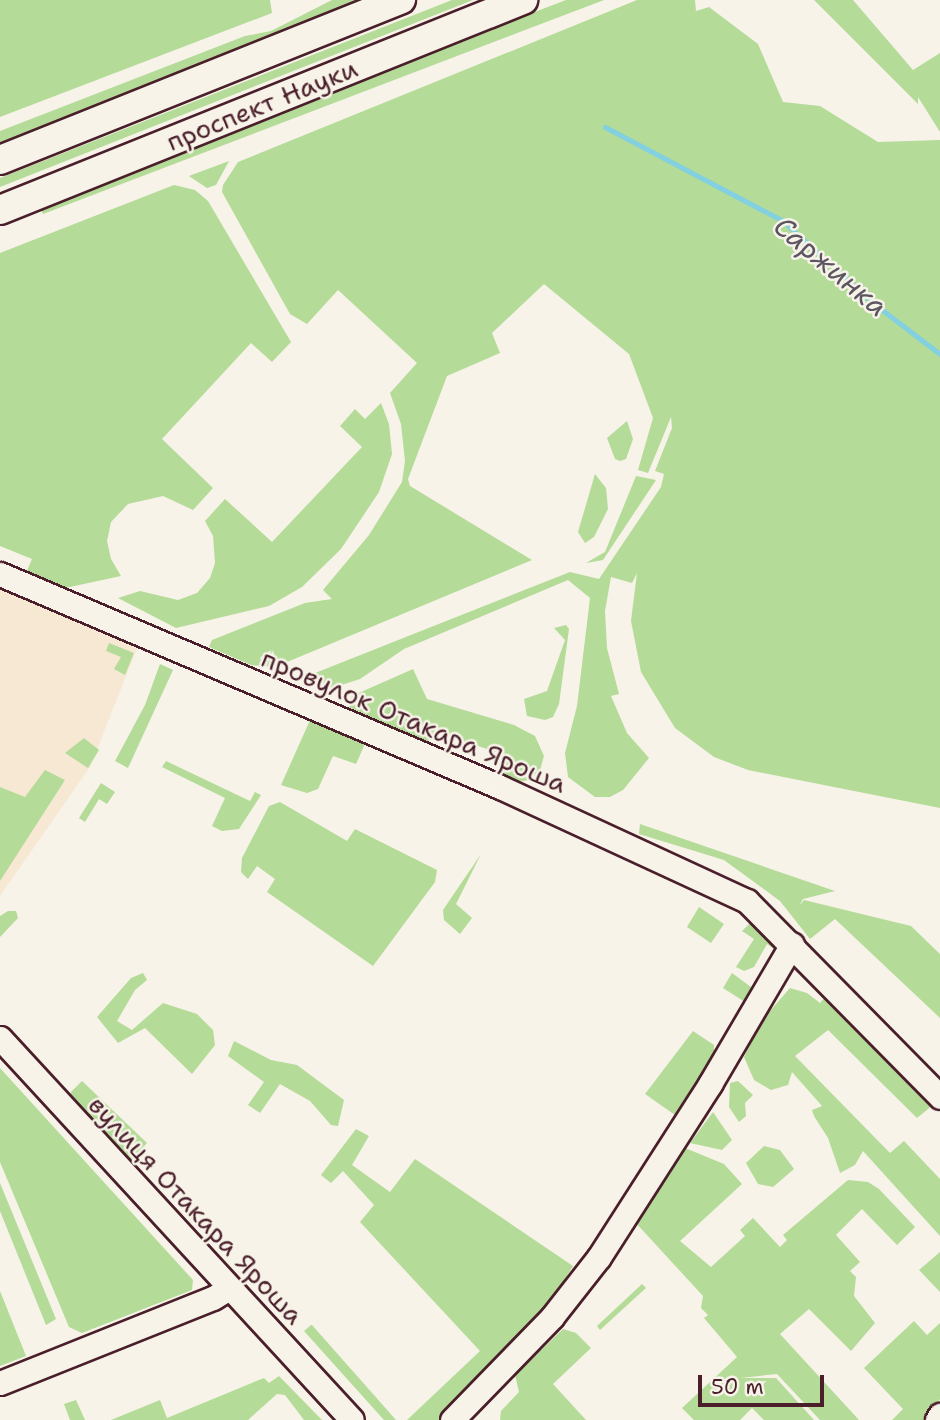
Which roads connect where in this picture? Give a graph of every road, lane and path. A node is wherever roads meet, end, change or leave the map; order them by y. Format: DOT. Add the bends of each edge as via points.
graph roads {
  1 [pos="401,0"];
  2 [pos="523,0"];
  3 [pos="0,160"];
  4 [pos="0,210"];
  5 [pos="0,574"];
  6 [pos="792,944"];
  7 [pos="0,1038"];
  8 [pos="940,1097"];
  9 [pos="229,1287"];
  10 [pos="0,1383"];
  11 [pos="940,1415"];
  12 [pos="352,1420"];
  13 [pos="452,1420"];
  14 [pos="937,1420"];
  1 -- 3 [label="main road, проспект Науки"];
  2 -- 4 [label="main road, проспект Науки"];
  5 -- 6 [label="street, провулок Отакара Яроша" via="500,787 747,901"];
  6 -- 8 [label="street, провулок Отакара Яроша"];
  6 -- 13 [label="street" via="605,1249 552,1317"];
  7 -- 9 [label="street, вулиця Отакара Яроша"];
  9 -- 10 [label="street" via="213,1298"];
  9 -- 12 [label="street, вулиця Отакара Яроша"];
  11 -- 14 [label="street"];
}
